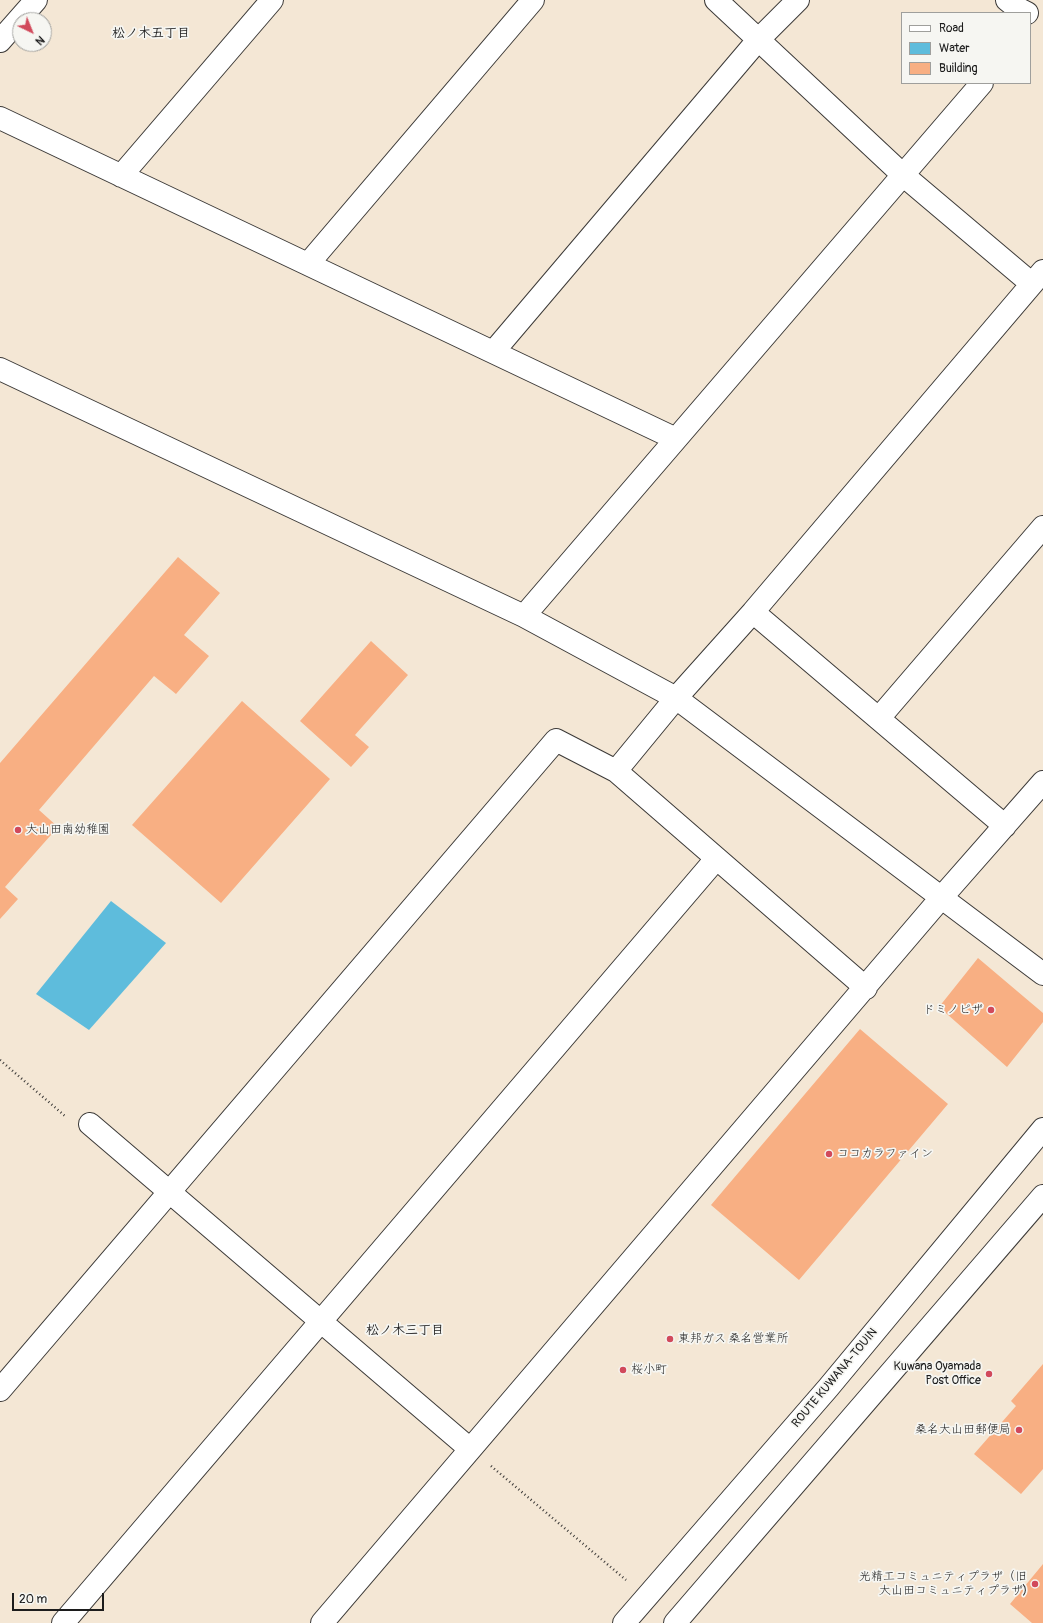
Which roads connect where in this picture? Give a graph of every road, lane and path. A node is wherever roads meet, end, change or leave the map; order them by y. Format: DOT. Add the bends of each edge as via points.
graph roads {
  1 [pos="36,0"];
  2 [pos="272,0"];
  3 [pos="533,0"];
  4 [pos="716,0"];
  5 [pos="798,0"];
  6 [pos="1007,0"];
  7 [pos="1023,12"];
  8 [pos="758,40"];
  9 [pos="0,42"];
  10 [pos="981,84"];
  11 [pos="0,118"];
  12 [pos="121,176"];
  13 [pos="903,176"];
  14 [pos="308,264"];
  15 [pos="1038,278"];
  16 [pos="494,351"];
  17 [pos="0,369"];
  18 [pos="676,439"];
  19 [pos="1043,527"];
  20 [pos="753,612"];
  21 [pos="524,616"];
  22 [pos="676,698"];
  23 [pos="879,718"];
  24 [pos="616,771"];
  25 [pos="1043,782"];
  26 [pos="1004,826"];
  27 [pos="716,859"];
  28 [pos="941,898"];
  29 [pos="1043,974"];
  30 [pos="866,988"];
  31 [pos="0,1060"];
  32 [pos="80,1123"];
  33 [pos="1043,1129"];
  34 [pos="169,1192"];
  35 [pos="1043,1196"];
  36 [pos="322,1322"];
  37 [pos="0,1390"];
  38 [pos="470,1449"];
  39 [pos="629,1584"];
  40 [pos="63,1623"];
  41 [pos="322,1623"];
  42 [pos="624,1623"];
  43 [pos="675,1623"];
  1 -- 9 [label="street"];
  2 -- 12 [label="street"];
  3 -- 14 [label="street"];
  4 -- 8 [label="street"];
  5 -- 8 [label="street"];
  6 -- 7 [label="street"];
  8 -- 13 [label="street"];
  8 -- 16 [label="street"];
  10 -- 13 [label="street"];
  11 -- 12 [label="street"];
  12 -- 14 [label="street"];
  13 -- 15 [label="street"];
  13 -- 18 [label="street"];
  14 -- 16 [label="street"];
  15 -- 20 [label="street"];
  16 -- 18 [label="street"];
  17 -- 21 [label="street"];
  18 -- 21 [label="street"];
  19 -- 23 [label="street"];
  20 -- 22 [label="street"];
  20 -- 23 [label="street"];
  21 -- 22 [label="street"];
  22 -- 24 [label="street"];
  22 -- 28 [label="street"];
  23 -- 26 [label="street"];
  24 -- 27 [label="street"];
  24 -- 34 [label="street" via="556,740"];
  25 -- 26 [label="street"];
  26 -- 28 [label="street"];
  27 -- 30 [label="street"];
  27 -- 36 [label="street"];
  28 -- 29 [label="street"];
  28 -- 30 [label="street"];
  30 -- 38 [label="street"];
  31 -- 32 [label="path"];
  32 -- 34 [label="street"];
  33 -- 42 [label="street, ROUTE KUWANA-TOUIN" via="828,1388"];
  34 -- 36 [label="street"];
  34 -- 37 [label="street"];
  35 -- 43 [label="street"];
  36 -- 38 [label="street"];
  36 -- 40 [label="street"];
  38 -- 39 [label="path"];
  38 -- 41 [label="street"];
}
